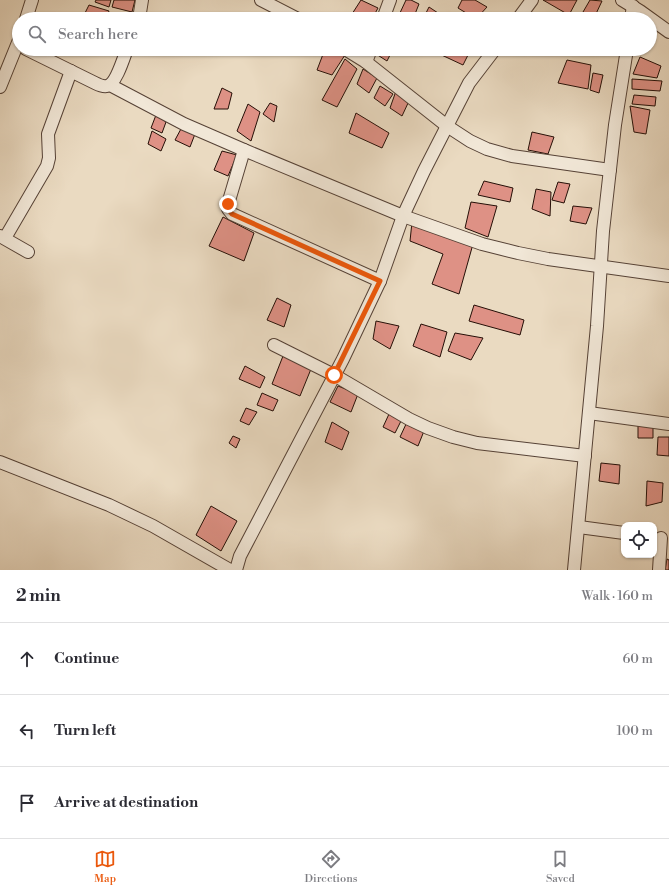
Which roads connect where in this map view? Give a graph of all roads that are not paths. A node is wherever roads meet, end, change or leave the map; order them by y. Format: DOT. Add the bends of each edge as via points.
graph roads {
  1 [pos="32,0"];
  2 [pos="142,0"];
  3 [pos="262,0"];
  4 [pos="390,0"];
  5 [pos="532,0"];
  6 [pos="627,2"];
  7 [pos="28,12"];
  8 [pos="140,12"];
  9 [pos="285,12"];
  10 [pos="386,12"];
  11 [pos="523,12"];
  12 [pos="629,12"];
  13 [pos="641,12"];
  14 [pos="657,23"];
  15 [pos="669,32"];
  16 [pos="15,56"];
  17 [pos="42,56"];
  18 [pos="124,56"];
  19 [pos="356,56"];
  20 [pos="368,56"];
  21 [pos="490,56"];
  22 [pos="626,56"];
  23 [pos="366,62"];
  24 [pos="71,71"];
  25 [pos="110,85"];
  26 [pos="0,87"];
  27 [pos="447,126"];
  28 [pos="244,150"];
  29 [pos="610,170"];
  30 [pos="403,216"];
  31 [pos="2,237"];
  32 [pos="28,252"];
  33 [pos="601,267"];
  34 [pos="669,276"];
  35 [pos="380,281"];
  36 [pos="274,345"];
  37 [pos="334,375"];
  38 [pos="589,413"];
  39 [pos="669,424"];
  40 [pos="585,456"];
  41 [pos="0,462"];
  42 [pos="579,527"];
  43 [pos="621,533"];
  44 [pos="661,538"];
  45 [pos="230,570"];
  46 [pos="236,570"];
  47 [pos="574,570"];
  48 [pos="659,570"];
  1 -- 7 [label="street"];
  2 -- 8 [label="street"];
  3 -- 9 [label="street"];
  4 -- 10 [label="street"];
  5 -- 11 [label="street"];
  6 -- 12 [label="street"];
  6 -- 13 [label="street"];
  14 -- 15 [label="street"];
  16 -- 26 [label="street"];
  17 -- 24 [label="street"];
  18 -- 25 [label="street" via="115,80"];
  19 -- 23 [label="street"];
  20 -- 23 [label="street"];
  21 -- 27 [label="street" via="469,83"];
  22 -- 29 [label="street"];
  23 -- 27 [label="street"];
  24 -- 25 [label="street" via="102,86"];
  24 -- 31 [label="street" via="48,134 47,166"];
  25 -- 28 [label="street" via="184,124"];
  27 -- 29 [label="street" via="487,149 512,156"];
  27 -- 30 [label="street"];
  28 -- 30 [label="street"];
  28 -- 35 [label="street" via="228,204 232,214"];
  29 -- 33 [label="street"];
  30 -- 33 [label="street" via="482,244 518,253"];
  30 -- 35 [label="street"];
  31 -- 32 [label="street"];
  33 -- 34 [label="street"];
  33 -- 38 [label="street"];
  35 -- 37 [label="street"];
  36 -- 37 [label="street"];
  37 -- 40 [label="street" via="409,419 453,437 477,443"];
  37 -- 46 [label="street" via="240,556"];
  38 -- 39 [label="street"];
  38 -- 40 [label="street"];
  40 -- 42 [label="street"];
  41 -- 45 [label="street" via="109,505"];
  42 -- 43 [label="street"];
  42 -- 47 [label="street"];
  44 -- 48 [label="street"];
}
